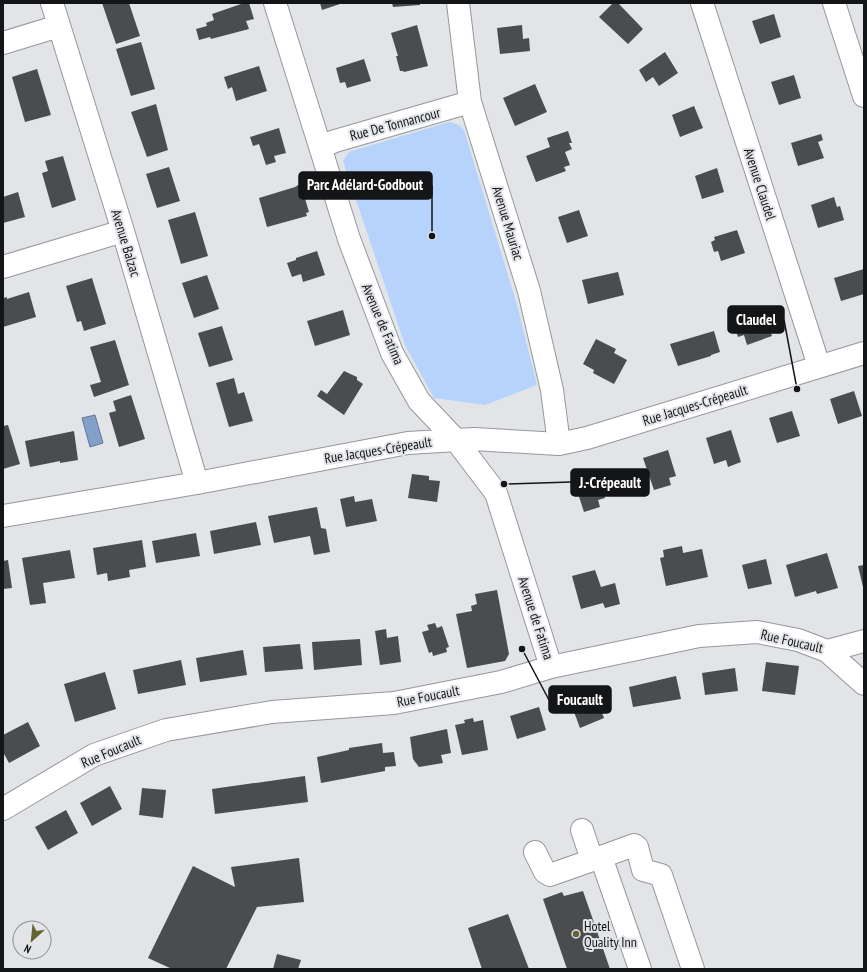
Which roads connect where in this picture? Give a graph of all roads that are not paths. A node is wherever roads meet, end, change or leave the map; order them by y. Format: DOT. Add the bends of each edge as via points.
graph roads {
  1 [pos="52,3"];
  2 [pos="275,3"];
  3 [pos="458,3"];
  4 [pos="702,3"];
  5 [pos="834,3"];
  6 [pos="59,26"];
  7 [pos="3,43"];
  8 [pos="864,96"];
  9 [pos="470,102"];
  10 [pos="320,147"];
  11 [pos="123,231"];
  12 [pos="3,267"];
  13 [pos="864,353"];
  14 [pos="819,366"];
  15 [pos="454,439"];
  16 [pos="559,444"];
  17 [pos="197,483"];
  18 [pos="3,516"];
  19 [pos="864,640"];
  20 [pos="827,651"];
  21 [pos="551,667"];
  22 [pos="864,684"];
  23 [pos="3,809"];
  24 [pos="582,830"];
  25 [pos="535,852"];
  26 [pos="596,858"];
  27 [pos="640,969"];
  28 [pos="693,969"];
  1 -- 6 [label="street, Avenue Balzac"];
  2 -- 10 [label="street, Avenue de Fatima"];
  3 -- 9 [label="street, Avenue Mauriac"];
  4 -- 14 [label="street, Avenue Claudel"];
  5 -- 8 [label="street"];
  6 -- 7 [label="street"];
  6 -- 11 [label="street, Avenue Balzac"];
  9 -- 10 [label="street, Rue De Tonnancour"];
  9 -- 16 [label="street, Avenue Mauriac" via="529,291 552,390"];
  10 -- 15 [label="street, Avenue de Fatima" via="349,239 392,353 420,402"];
  11 -- 12 [label="street"];
  11 -- 17 [label="street, Avenue Balzac"];
  13 -- 14 [label="street, Rue Jacques-Crépeault"];
  14 -- 16 [label="street, Rue Jacques-Crépeault" via="587,438"];
  15 -- 16 [label="street, Rue Jacques-Crépeault"];
  15 -- 17 [label="street, Rue Jacques-Crépeault" via="408,442"];
  15 -- 21 [label="street, Avenue de Fatima" via="496,493"];
  17 -- 18 [label="street, Rue Jacques-Crépeault"];
  19 -- 20 [label="street, Rue Foucault"];
  20 -- 21 [label="street, Rue Foucault" via="798,640 757,632 699,636"];
  20 -- 22 [label="street"];
  21 -- 23 [label="street, Rue Foucault" via="501,682 394,703 272,712 166,730 94,755"];
  24 -- 26 [label="street"];
  25 -- 26 [label="street" via="544,872 550,875"];
  26 -- 27 [label="street"];
  26 -- 28 [label="street" via="634,845 637,847 643,870 661,875"];
}
